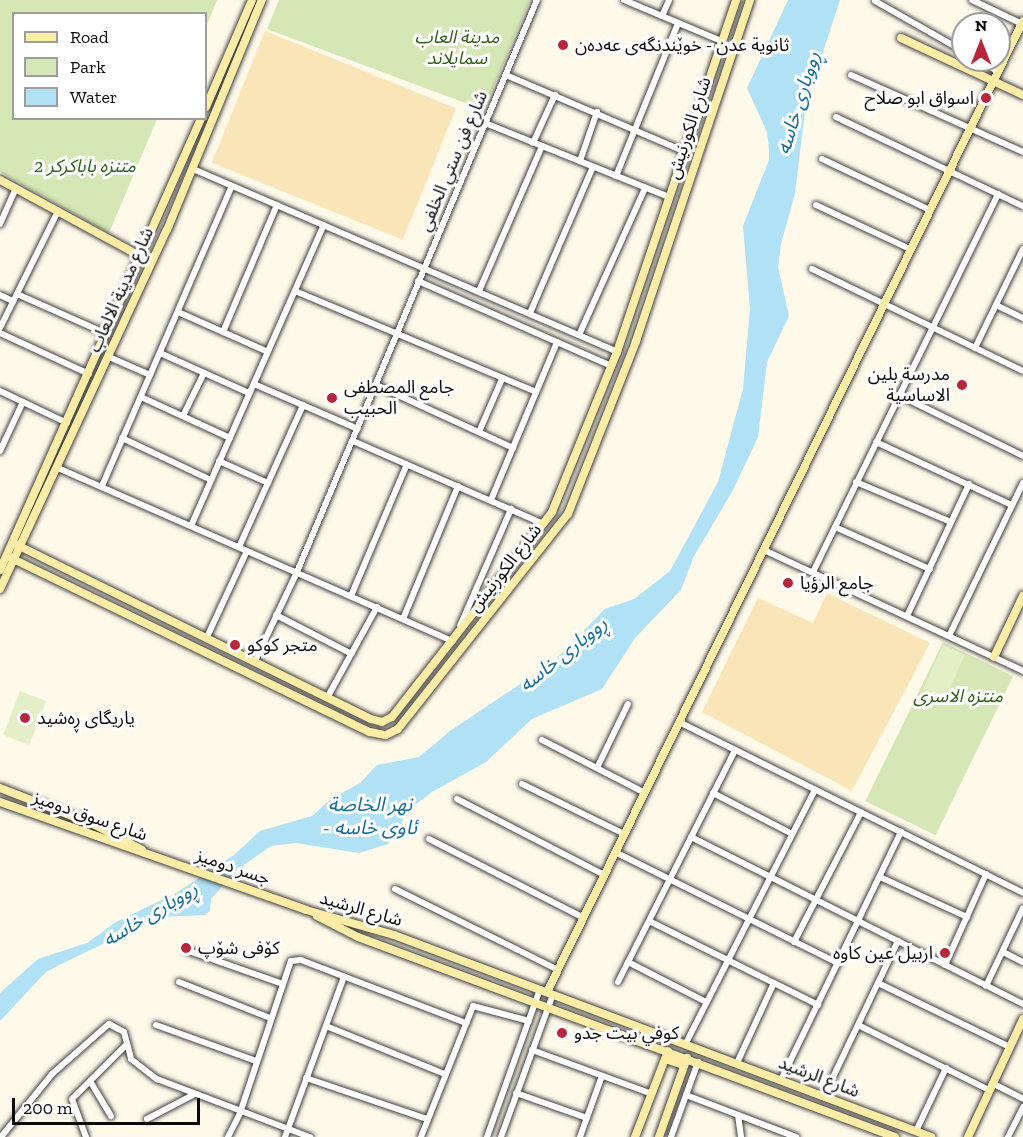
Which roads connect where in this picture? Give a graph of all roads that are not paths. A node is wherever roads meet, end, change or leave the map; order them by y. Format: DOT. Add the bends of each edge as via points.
graph roads {
  1 [pos="252,0"];
  2 [pos="262,0"];
  3 [pos="537,0"];
  4 [pos="624,0"];
  5 [pos="669,0"];
  6 [pos="736,0"];
  7 [pos="750,0"];
  8 [pos="972,0"];
  9 [pos="875,2"];
  10 [pos="663,16"];
  11 [pos="678,23"];
  12 [pos="1022,23"];
  13 [pos="1020,36"];
  14 [pos="901,38"];
  15 [pos="721,41"];
  16 [pos="951,44"];
  17 [pos="1011,51"];
  18 [pos="999,72"];
  19 [pos="506,75"];
  20 [pos="851,75"];
  21 [pos="994,81"];
  22 [pos="555,94"];
  23 [pos="1023,95"];
  24 [pos="207,105"];
  25 [pos="597,112"];
  26 [pos="207,116"];
  27 [pos="836,117"];
  28 [pos="205,120"];
  29 [pos="485,123"];
  30 [pos="972,127"];
  31 [pos="634,129"];
  32 [pos="533,143"];
  33 [pos="542,146"];
  34 [pos="686,152"];
  35 [pos="1023,152"];
  36 [pos="822,159"];
  37 [pos="580,161"];
  38 [pos="593,167"];
  39 [pos="193,169"];
  40 [pos="950,171"];
  41 [pos="616,176"];
  42 [pos="0,180"];
  43 [pos="232,186"];
  44 [pos="16,188"];
  45 [pos="645,188"];
  46 [pos="998,194"];
  47 [pos="669,197"];
  48 [pos="277,205"];
  49 [pos="816,205"];
  50 [pos="1023,206"];
  51 [pos="930,210"];
  52 [pos="58,211"];
  53 [pos="0,224"];
  54 [pos="324,225"];
  55 [pos="910,249"];
  56 [pos="1023,249"];
  57 [pos="142,257"];
  58 [pos="648,261"];
  59 [pos="661,265"];
  60 [pos="1020,265"];
  61 [pos="424,267"];
  62 [pos="813,269"];
  63 [pos="418,281"];
  64 [pos="295,291"];
  65 [pos="479,291"];
  66 [pos="17,294"];
  67 [pos="0,295"];
  68 [pos="123,299"];
  69 [pos="13,302"];
  70 [pos="134,304"];
  71 [pos="884,304"];
  72 [pos="996,305"];
  73 [pos="178,312"];
  74 [pos="530,313"];
  75 [pos="1023,318"];
  76 [pos="932,327"];
  77 [pos="0,328"];
  78 [pos="223,332"];
  79 [pos="0,333"];
  80 [pos="107,334"];
  81 [pos="579,335"];
  82 [pos="396,336"];
  83 [pos="557,342"];
  84 [pos="975,348"];
  85 [pos="268,352"];
  86 [pos="618,352"];
  87 [pos="160,353"];
  88 [pos="110,357"];
  89 [pos="612,366"];
  90 [pos="1023,371"];
  91 [pos="204,373"];
  92 [pos="89,374"];
  93 [pos="150,375"];
  94 [pos="502,379"];
  95 [pos="254,384"];
  96 [pos="376,385"];
  97 [pos="0,391"];
  98 [pos="536,392"];
  99 [pos="249,393"];
  100 [pos="899,394"];
  101 [pos="141,397"];
  102 [pos="23,402"];
  103 [pos="303,405"];
  104 [pos="183,416"];
  105 [pos="67,423"];
  106 [pos="358,429"];
  107 [pos="480,432"];
  108 [pos="122,438"];
  109 [pos="230,438"];
  110 [pos="353,441"];
  111 [pos="876,442"];
  112 [pos="513,448"];
  113 [pos="0,451"];
  114 [pos="1023,456"];
  115 [pos="219,462"];
  116 [pos="406,464"];
  117 [pos="58,468"];
  118 [pos="570,470"];
  119 [pos="584,474"];
  120 [pos="211,480"];
  121 [pos="856,482"];
  122 [pos="268,483"];
  123 [pos="1023,483"];
  124 [pos="969,484"];
  125 [pos="102,486"];
  126 [pos="458,486"];
  127 [pos="491,500"];
  128 [pos="1012,506"];
  129 [pos="511,509"];
  130 [pos="951,522"];
  131 [pos="544,524"];
  132 [pos="191,526"];
  133 [pos="835,527"];
  134 [pos="16,545"];
  135 [pos="238,547"];
  136 [pos="247,551"];
  137 [pos="766,551"];
  138 [pos="10,558"];
  139 [pos="930,569"];
  140 [pos="0,570"];
  141 [pos="297,572"];
  142 [pos="813,572"];
  143 [pos="0,589"];
  144 [pos="351,596"];
  145 [pos="1023,596"];
  146 [pos="377,608"];
  147 [pos="1020,611"];
  148 [pos="276,615"];
  149 [pos="907,616"];
  150 [pos="164,617"];
  151 [pos="403,619"];
  152 [pos="157,629"];
  153 [pos="949,636"];
  154 [pos="207,637"];
  155 [pos="454,641"];
  156 [pos="352,654"];
  157 [pos="994,657"];
  158 [pos="255,661"];
  159 [pos="1023,671"];
  160 [pos="327,698"];
  161 [pos="628,704"];
  162 [pos="681,723"];
  163 [pos="542,740"];
  164 [pos="735,750"];
  165 [pos="597,768"];
  166 [pos="522,784"];
  167 [pos="0,788"];
  168 [pos="815,790"];
  169 [pos="645,793"];
  170 [pos="713,794"];
  171 [pos="457,799"];
  172 [pos="0,802"];
  173 [pos="861,812"];
  174 [pos="901,832"];
  175 [pos="624,834"];
  176 [pos="792,834"];
  177 [pos="691,837"];
  178 [pos="429,839"];
  179 [pos="615,852"];
  180 [pos="150,855"];
  181 [pos="986,874"];
  182 [pos="604,875"];
  183 [pos="770,877"];
  184 [pos="880,877"];
  185 [pos="670,879"];
  186 [pos="395,889"];
  187 [pos="1023,893"];
  188 [pos="816,900"];
  189 [pos="1023,908"];
  190 [pos="306,910"];
  191 [pos="967,917"];
  192 [pos="584,918"];
  193 [pos="749,919"];
  194 [pos="649,921"];
  195 [pos="858,921"];
  196 [pos="898,941"];
  197 [pos="794,942"];
  198 [pos="186,950"];
  199 [pos="1003,952"];
  200 [pos="728,960"];
  201 [pos="628,962"];
  202 [pos="1023,962"];
  203 [pos="838,963"];
  204 [pos="945,965"];
  205 [pos="558,970"];
  206 [pos="344,977"];
  207 [pos="179,982"];
  208 [pos="618,982"];
  209 [pos="280,983"];
  210 [pos="774,983"];
  211 [pos="878,983"];
  212 [pos="986,986"];
  213 [pos="547,992"];
  214 [pos="536,1001"];
  215 [pos="706,1002"];
  216 [pos="1023,1004"];
  217 [pos="818,1005"];
  218 [pos="548,1006"];
  219 [pos="270,1018"];
  220 [pos="1023,1019"];
  221 [pos="529,1021"];
  222 [pos="466,1023"];
  223 [pos="156,1025"];
  224 [pos="858,1025"];
  225 [pos="326,1026"];
  226 [pos="686,1043"];
  227 [pos="127,1044"];
  228 [pos="1010,1047"];
  229 [pos="532,1050"];
  230 [pos="517,1054"];
  231 [pos="666,1055"];
  232 [pos="529,1058"];
  233 [pos="256,1061"];
  234 [pos="685,1062"];
  235 [pos="698,1062"];
  236 [pos="737,1063"];
  237 [pos="946,1068"];
  238 [pos="445,1074"];
  239 [pos="602,1076"];
  240 [pos="306,1078"];
  241 [pos="781,1080"];
  242 [pos="90,1081"];
  243 [pos="990,1086"];
  244 [pos="516,1093"];
  245 [pos="652,1094"];
  246 [pos="194,1095"];
  247 [pos="686,1095"];
  248 [pos="824,1096"];
  249 [pos="1023,1099"];
  250 [pos="849,1106"];
  251 [pos="1023,1107"];
  252 [pos="240,1113"];
  253 [pos="738,1115"];
  254 [pos="111,1116"];
  255 [pos="587,1118"];
  256 [pos="844,1118"];
  257 [pos="147,1119"];
  258 [pos="427,1119"];
  259 [pos="288,1128"];
  260 [pos="916,1131"];
  261 [pos="1,1137"];
  262 [pos="86,1137"];
  263 [pos="228,1137"];
  264 [pos="285,1137"];
  265 [pos="310,1137"];
  266 [pos="420,1137"];
  267 [pos="487,1137"];
  268 [pos="501,1137"];
  269 [pos="580,1137"];
  270 [pos="635,1137"];
  271 [pos="659,1137"];
  272 [pos="671,1137"];
  273 [pos="741,1137"];
  274 [pos="796,1137"];
  275 [pos="895,1137"];
  276 [pos="931,1137"];
  277 [pos="968,1137"];
  278 [pos="1008,1137"];
  1 -- 24 [label="main road"];
  2 -- 26 [label="main road, شارع مدينة الالعاب"];
  3 -- 19 [label="street, شارع فن ستي الخلفي"];
  4 -- 10 [label="street"];
  5 -- 10 [label="street"];
  6 -- 15 [label="main road, شارع الكورنيش"];
  7 -- 59 [label="main road, شارع الكورنيش"];
  8 -- 12 [label="street"];
  9 -- 16 [label="street"];
  10 -- 11 [label="street"];
  11 -- 15 [label="street"];
  11 -- 31 [label="street"];
  12 -- 13 [label="main road"];
  13 -- 17 [label="main road"];
  14 -- 21 [label="main road"];
  15 -- 34 [label="main road, شارع الكورنيش"];
  18 -- 21 [label="main road"];
  19 -- 22 [label="street"];
  19 -- 29 [label="street, شارع فن ستي الخلفي"];
  20 -- 30 [label="street"];
  21 -- 23 [label="main road"];
  21 -- 30 [label="main road"];
  22 -- 25 [label="street"];
  22 -- 32 [label="street"];
  25 -- 31 [label="street"];
  25 -- 37 [label="street"];
  27 -- 40 [label="street"];
  28 -- 39 [label="main road, شارع مدينة الالعاب"];
  28 -- 57 [label="main road, شارع مدينة الالعاب"];
  29 -- 32 [label="street"];
  29 -- 61 [label="street, شارع فن ستي الخلفي"];
  30 -- 35 [label="street"];
  30 -- 40 [label="main road"];
  31 -- 34 [label="street"];
  31 -- 41 [label="street"];
  32 -- 33 [label="street"];
  33 -- 37 [label="street"];
  33 -- 65 [label="street"];
  34 -- 47 [label="main road, شارع الكورنيش"];
  36 -- 51 [label="street"];
  37 -- 38 [label="street"];
  38 -- 41 [label="street"];
  38 -- 74 [label="street"];
  39 -- 43 [label="street"];
  39 -- 70 [label="main road, شارع مدينة الالعاب"];
  40 -- 46 [label="street"];
  40 -- 51 [label="main road"];
  41 -- 45 [label="street"];
  42 -- 44 [label="main road"];
  43 -- 48 [label="street"];
  43 -- 73 [label="street"];
  44 -- 52 [label="main road"];
  44 -- 53 [label="street"];
  45 -- 47 [label="street"];
  45 -- 81 [label="street"];
  46 -- 50 [label="street"];
  46 -- 76 [label="street"];
  47 -- 58 [label="main road, شارع الكورنيش"];
  48 -- 54 [label="street"];
  48 -- 78 [label="street"];
  49 -- 55 [label="street"];
  51 -- 55 [label="main road"];
  52 -- 57 [label="main road"];
  52 -- 66 [label="street"];
  54 -- 61 [label="street"];
  54 -- 64 [label="street"];
  55 -- 71 [label="main road"];
  56 -- 60 [label="street"];
  57 -- 68 [label="main road, شارع مدينة الالعاب"];
  58 -- 59 [label="main road"];
  58 -- 86 [label="main road, شارع الكورنيش"];
  59 -- 119 [label="main road, شارع الكورنيش"];
  60 -- 72 [label="street"];
  61 -- 63 [label="street, شارع فن ستي الخلفي"];
  61 -- 65 [label="street"];
  62 -- 71 [label="street"];
  63 -- 82 [label="street, شارع فن ستي الخلفي"];
  63 -- 83 [label="street"];
  64 -- 82 [label="street"];
  64 -- 85 [label="street"];
  65 -- 74 [label="street"];
  66 -- 69 [label="street"];
  66 -- 80 [label="street"];
  67 -- 69 [label="street"];
  68 -- 70 [label="main road"];
  68 -- 80 [label="main road, شارع مدينة الالعاب"];
  69 -- 77 [label="street"];
  70 -- 88 [label="main road, شارع مدينة الالعاب"];
  71 -- 76 [label="street"];
  71 -- 137 [label="main road"];
  72 -- 75 [label="street"];
  72 -- 84 [label="street"];
  73 -- 78 [label="street"];
  73 -- 87 [label="street"];
  74 -- 81 [label="street"];
  76 -- 84 [label="street"];
  76 -- 100 [label="street"];
  78 -- 85 [label="street"];
  79 -- 92 [label="street"];
  80 -- 92 [label="main road, شارع مدينة الالعاب"];
  81 -- 86 [label="street"];
  82 -- 94 [label="street"];
  82 -- 96 [label="street, شارع فن ستي الخلفي"];
  83 -- 89 [label="street"];
  83 -- 98 [label="street"];
  84 -- 90 [label="street"];
  85 -- 95 [label="street"];
  86 -- 89 [label="main road, شارع الكورنيش"];
  87 -- 91 [label="street"];
  87 -- 93 [label="street"];
  88 -- 93 [label="street"];
  88 -- 117 [label="main road, شارع مدينة الالعاب"];
  89 -- 118 [label="main road, شارع الكورنيش"];
  91 -- 99 [label="street"];
  91 -- 104 [label="street"];
  92 -- 105 [label="main road, شارع مدينة الالعاب"];
  93 -- 101 [label="street"];
  94 -- 98 [label="street"];
  94 -- 107 [label="street"];
  95 -- 99 [label="street"];
  95 -- 103 [label="street"];
  96 -- 106 [label="street, شارع فن ستي الخلفي"];
  96 -- 107 [label="street"];
  97 -- 102 [label="street"];
  98 -- 112 [label="street"];
  99 -- 109 [label="street"];
  100 -- 111 [label="street"];
  100 -- 114 [label="street"];
  101 -- 104 [label="street"];
  101 -- 108 [label="street"];
  102 -- 105 [label="street"];
  102 -- 113 [label="street"];
  103 -- 106 [label="street"];
  103 -- 122 [label="street"];
  104 -- 109 [label="street"];
  105 -- 134 [label="main road, شارع مدينة الالعاب"];
  106 -- 110 [label="street, شارع فن ستي الخلفي"];
  107 -- 112 [label="street"];
  108 -- 120 [label="street"];
  108 -- 125 [label="street"];
  109 -- 115 [label="street"];
  110 -- 116 [label="street"];
  110 -- 141 [label="street, شارع فن ستي الخلفي"];
  111 -- 121 [label="street"];
  111 -- 124 [label="street"];
  112 -- 127 [label="street"];
  115 -- 120 [label="street"];
  115 -- 122 [label="street"];
  116 -- 126 [label="street"];
  116 -- 144 [label="street"];
  117 -- 125 [label="street"];
  117 -- 134 [label="main road, شارع مدينة الالعاب"];
  118 -- 119 [label="main road"];
  118 -- 131 [label="main road, شارع الكورنيش"];
  119 -- 152 [label="main road, شارع الكورنيش" via="568,514 415,711 392,733 370,732"];
  120 -- 132 [label="street"];
  121 -- 130 [label="street"];
  121 -- 133 [label="street"];
  122 -- 135 [label="street"];
  123 -- 128 [label="street"];
  124 -- 128 [label="street"];
  124 -- 130 [label="street"];
  125 -- 132 [label="street"];
  126 -- 127 [label="street"];
  126 -- 151 [label="street"];
  127 -- 129 [label="street"];
  128 -- 153 [label="street"];
  129 -- 131 [label="street"];
  129 -- 155 [label="street"];
  130 -- 139 [label="street"];
  131 -- 155 [label="main road, شارع الكورنيش"];
  132 -- 135 [label="street"];
  133 -- 139 [label="street"];
  133 -- 142 [label="street"];
  134 -- 138 [label="main road, شارع مدينة الالعاب"];
  134 -- 150 [label="main road, شارع الكورنيش"];
  135 -- 136 [label="street"];
  136 -- 141 [label="street"];
  136 -- 154 [label="street"];
  137 -- 142 [label="street"];
  137 -- 162 [label="main road"];
  138 -- 140 [label="main road, شارع مدينة الالعاب"];
  138 -- 143 [label="main road, شارع مدينة الالعاب"];
  138 -- 152 [label="main road, شارع الكورنيش"];
  139 -- 149 [label="street"];
  141 -- 144 [label="street"];
  141 -- 148 [label="street, شارع فن ستي الخلفي"];
  142 -- 149 [label="street"];
  144 -- 146 [label="street"];
  145 -- 147 [label="main road"];
  146 -- 151 [label="street"];
  146 -- 156 [label="street"];
  147 -- 157 [label="main road"];
  148 -- 156 [label="street"];
  148 -- 158 [label="street, شارع فن ستي الخلفي"];
  149 -- 153 [label="street"];
  150 -- 152 [label="main road"];
  150 -- 154 [label="main road, شارع الكورنيش"];
  151 -- 155 [label="street"];
  153 -- 157 [label="street"];
  154 -- 158 [label="main road, شارع الكورنيش"];
  155 -- 160 [label="main road, شارع الكورنيش" via="389,720 371,719"];
  156 -- 160 [label="street"];
  157 -- 159 [label="street"];
  158 -- 160 [label="main road, شارع الكورنيش"];
  161 -- 165 [label="street"];
  162 -- 164 [label="street"];
  162 -- 169 [label="main road"];
  163 -- 165 [label="street"];
  164 -- 168 [label="street"];
  164 -- 170 [label="street"];
  165 -- 169 [label="street"];
  166 -- 175 [label="street"];
  167 -- 180 [label="main road, شارع سوق دوميز" via="95,825"];
  168 -- 173 [label="street"];
  168 -- 176 [label="street"];
  169 -- 175 [label="main road"];
  170 -- 176 [label="street"];
  170 -- 177 [label="street"];
  171 -- 182 [label="street"];
  172 -- 180 [label="main road, شارع سوق دوميز"];
  173 -- 174 [label="street"];
  173 -- 188 [label="street"];
  174 -- 181 [label="street"];
  174 -- 184 [label="street"];
  175 -- 179 [label="main road"];
  176 -- 183 [label="street"];
  177 -- 183 [label="street"];
  177 -- 185 [label="street"];
  178 -- 192 [label="street"];
  179 -- 182 [label="main road"];
  179 -- 185 [label="street"];
  180 -- 190 [label="main road, جسر دوميز"];
  181 -- 187 [label="street"];
  181 -- 191 [label="street"];
  182 -- 192 [label="main road"];
  183 -- 188 [label="street"];
  183 -- 193 [label="street"];
  184 -- 191 [label="street"];
  184 -- 195 [label="street"];
  185 -- 193 [label="street"];
  185 -- 194 [label="street"];
  186 -- 205 [label="street"];
  188 -- 195 [label="street"];
  188 -- 197 [label="street"];
  189 -- 199 [label="street"];
  190 -- 213 [label="main road, شارع الرشيد" via="375,928"];
  190 -- 214 [label="main road, شارع الرشيد" via="358,937"];
  191 -- 204 [label="street"];
  192 -- 205 [label="main road"];
  193 -- 197 [label="street"];
  193 -- 200 [label="street"];
  194 -- 200 [label="street"];
  194 -- 201 [label="street"];
  195 -- 196 [label="street"];
  195 -- 203 [label="street"];
  196 -- 204 [label="street"];
  196 -- 211 [label="street"];
  197 -- 203 [label="street"];
  198 -- 209 [label="street"];
  199 -- 202 [label="street"];
  199 -- 212 [label="street"];
  200 -- 210 [label="street"];
  200 -- 215 [label="street"];
  201 -- 208 [label="street"];
  201 -- 215 [label="street"];
  203 -- 217 [label="street"];
  204 -- 212 [label="street"];
  205 -- 213 [label="main road"];
  206 -- 209 [label="street" via="296,960 287,965"];
  206 -- 222 [label="street"];
  206 -- 225 [label="street"];
  207 -- 219 [label="street"];
  209 -- 219 [label="street"];
  210 -- 217 [label="street"];
  210 -- 236 [label="street"];
  211 -- 224 [label="street"];
  211 -- 228 [label="street"];
  212 -- 216 [label="street"];
  213 -- 214 [label="street"];
  213 -- 218 [label="street"];
  213 -- 226 [label="main road, شارع الرشيد"];
  214 -- 218 [label="main road, شارع الرشيد"];
  214 -- 221 [label="street"];
  215 -- 226 [label="street"];
  217 -- 241 [label="street"];
  218 -- 229 [label="street"];
  218 -- 231 [label="main road, شارع الرشيد"];
  219 -- 233 [label="street"];
  220 -- 228 [label="main road"];
  221 -- 222 [label="street" via="478,1005 471,1008"];
  221 -- 230 [label="street"];
  222 -- 238 [label="street"];
  223 -- 233 [label="street"];
  224 -- 237 [label="street"];
  224 -- 248 [label="street"];
  225 -- 238 [label="street"];
  225 -- 240 [label="street"];
  226 -- 236 [label="main road, شارع الرشيد"];
  227 -- 242 [label="street"];
  227 -- 246 [label="street" via="130,1059 147,1073"];
  227 -- 261 [label="street" via="124,1032 113,1024 105,1025 52,1074"];
  228 -- 243 [label="main road"];
  229 -- 232 [label="street"];
  229 -- 239 [label="street"];
  230 -- 232 [label="street"];
  230 -- 267 [label="street"];
  231 -- 234 [label="main road, شارع الرشيد"];
  231 -- 245 [label="main road"];
  232 -- 244 [label="street"];
  233 -- 252 [label="street"];
  234 -- 235 [label="main road, شارع الرشيد"];
  234 -- 271 [label="main road"];
  235 -- 247 [label="street"];
  235 -- 256 [label="main road, شارع الرشيد"];
  236 -- 241 [label="main road, شارع الرشيد"];
  237 -- 243 [label="street"];
  237 -- 260 [label="street"];
  238 -- 258 [label="street"];
  239 -- 245 [label="street"];
  239 -- 255 [label="street"];
  240 -- 258 [label="street"];
  240 -- 259 [label="street"];
  241 -- 248 [label="main road, شارع الرشيد"];
  242 -- 254 [label="street"];
  242 -- 262 [label="street" via="71,1102"];
  243 -- 249 [label="street"];
  243 -- 277 [label="main road"];
  244 -- 255 [label="street"];
  244 -- 268 [label="street"];
  245 -- 270 [label="main road"];
  246 -- 252 [label="street"];
  246 -- 257 [label="street"];
  247 -- 253 [label="street"];
  247 -- 272 [label="street"];
  248 -- 250 [label="main road, شارع الرشيد"];
  250 -- 256 [label="main road"];
  250 -- 260 [label="main road, شارع الرشيد"];
  251 -- 278 [label="street"];
  252 -- 259 [label="street"];
  252 -- 263 [label="street"];
  253 -- 273 [label="street"];
  253 -- 274 [label="street"];
  255 -- 269 [label="street"];
  256 -- 275 [label="main road, شارع الرشيد"];
  258 -- 266 [label="street"];
  259 -- 264 [label="street"];
  259 -- 265 [label="street"];
  260 -- 276 [label="main road, شارع الرشيد"];
}
